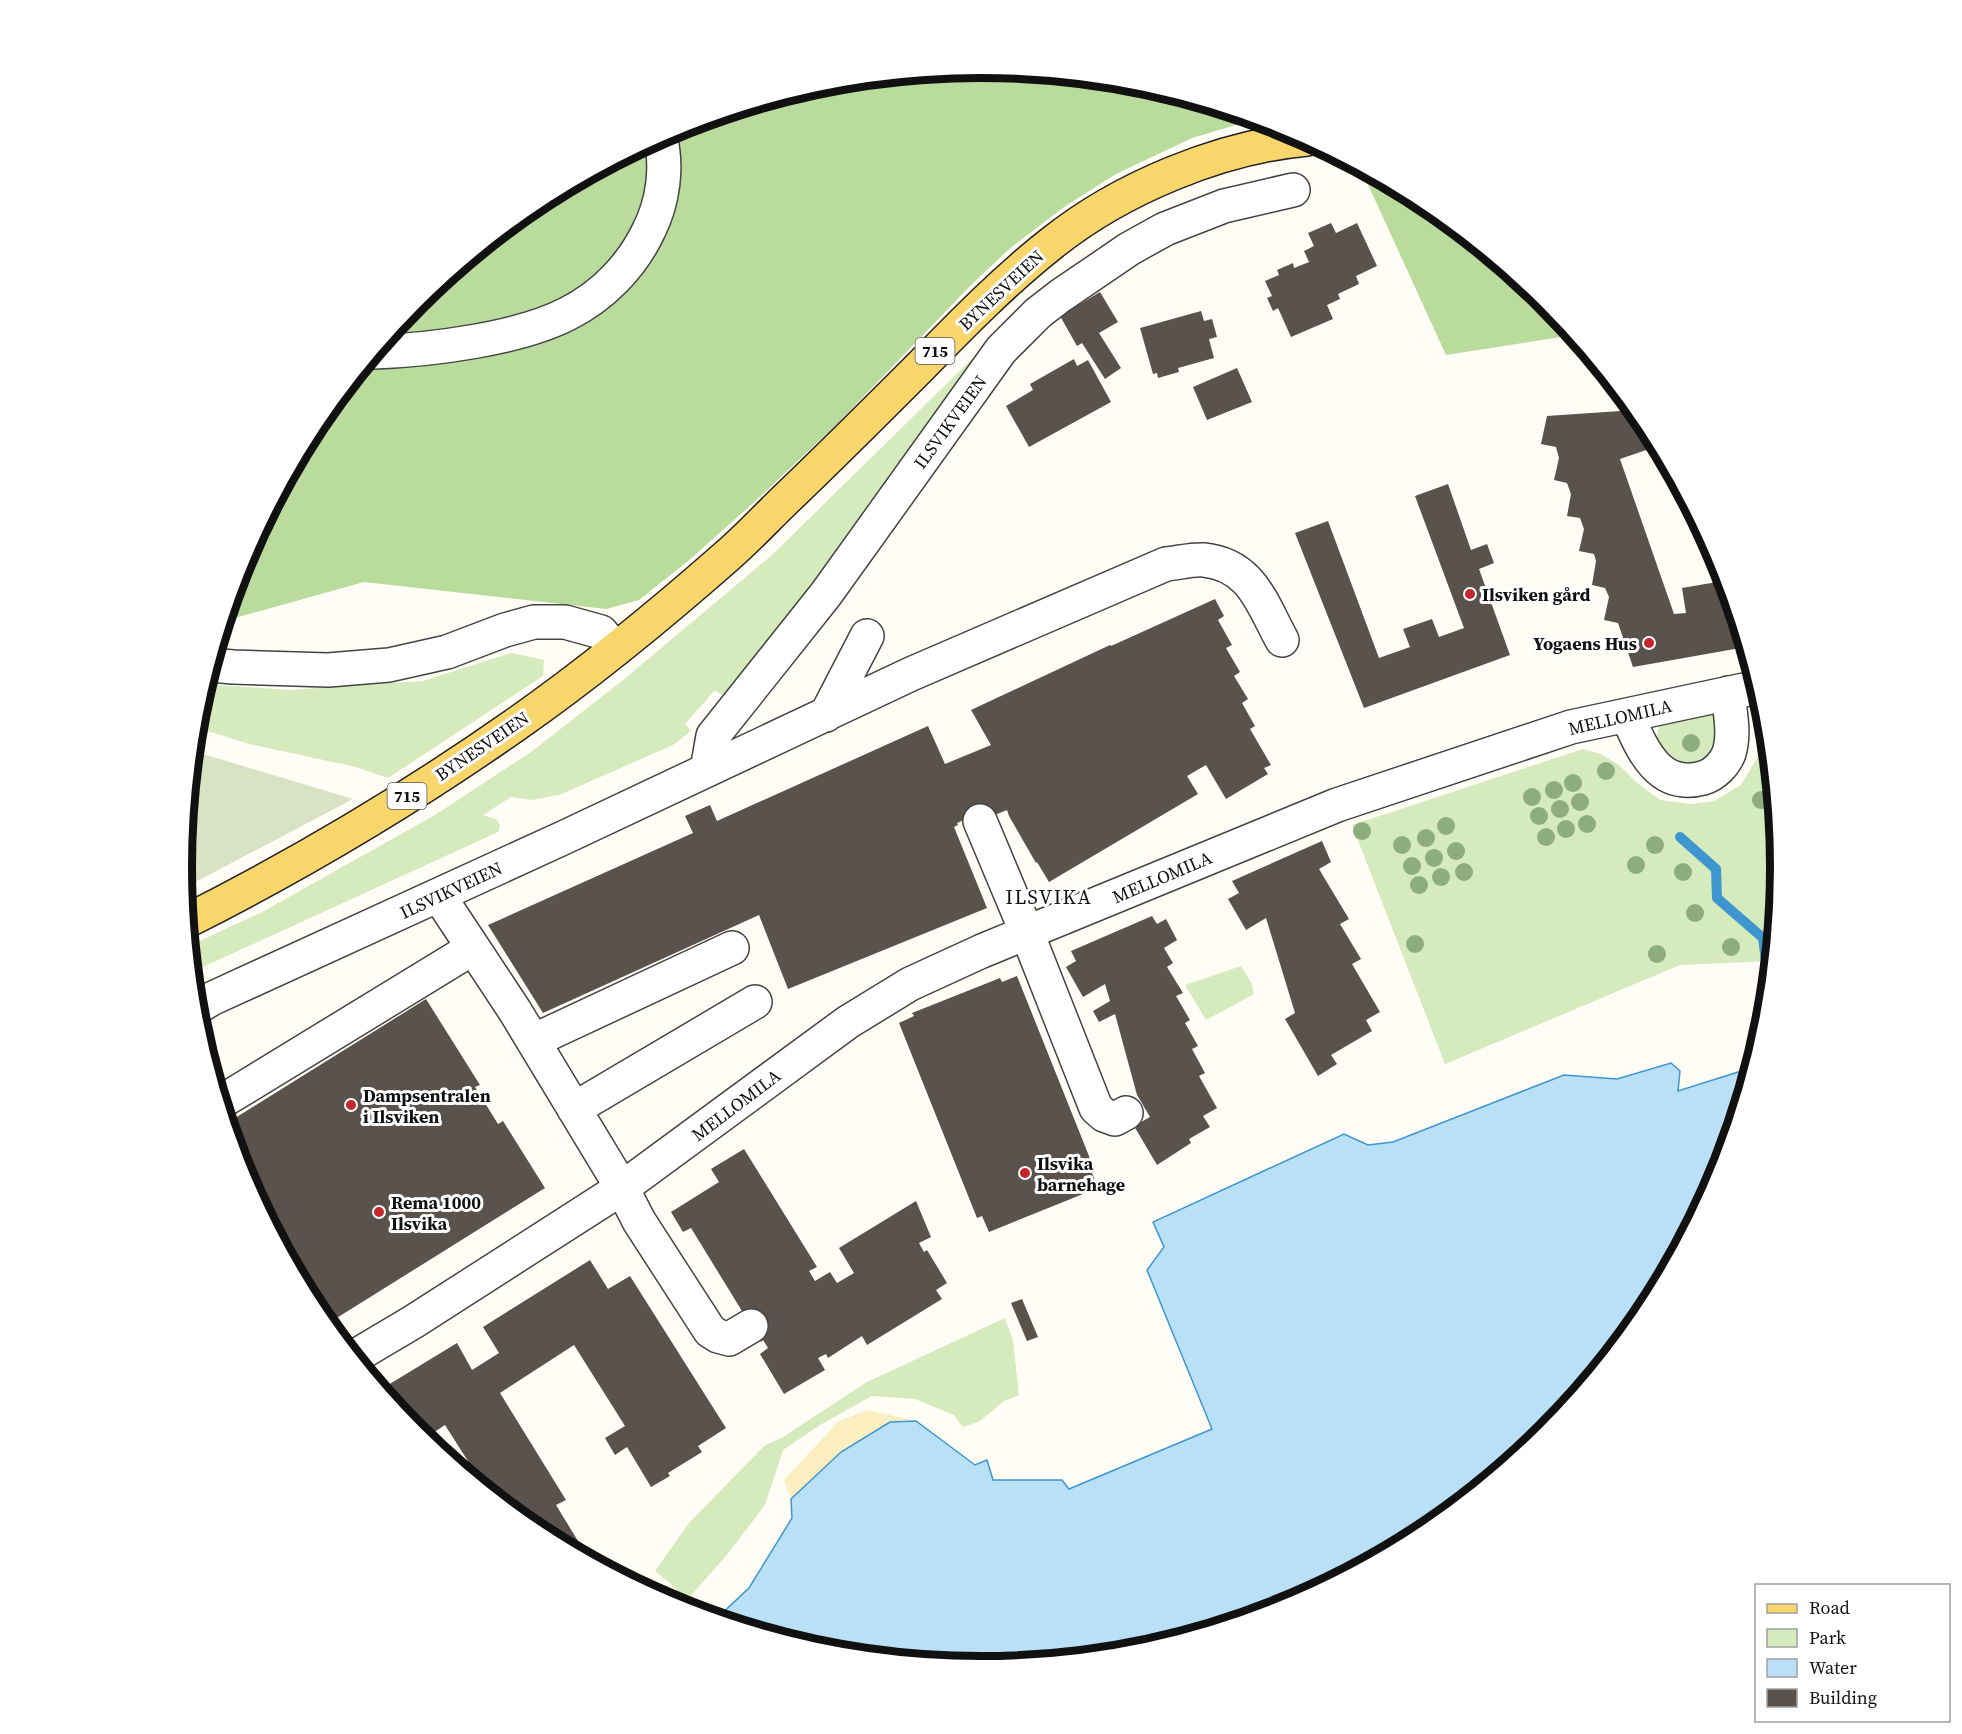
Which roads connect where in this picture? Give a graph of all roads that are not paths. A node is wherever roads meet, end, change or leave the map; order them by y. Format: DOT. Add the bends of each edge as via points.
graph roads {
  1 [pos="1292,142"];
  2 [pos="661,146"];
  3 [pos="1293,190"];
  4 [pos="385,351"];
  5 [pos="867,636"];
  6 [pos="1282,640"];
  7 [pos="615,649"];
  8 [pos="218,666"];
  9 [pos="1743,690"];
  10 [pos="826,715"];
  11 [pos="1627,715"];
  12 [pos="707,770"];
  13 [pos="980,822"];
  14 [pos="439,896"];
  15 [pos="194,917"];
  16 [pos="1027,933"];
  17 [pos="473,948"];
  18 [pos="732,948"];
  19 [pos="755,1002"];
  20 [pos="204,1003"];
  21 [pos="533,1041"];
  22 [pos="227,1098"];
  23 [pos="574,1109"];
  24 [pos="1126,1113"];
  25 [pos="622,1188"];
  26 [pos="751,1326"];
  27 [pos="360,1353"];
  1 -- 7 [label="main road, BYNESVEIEN / 715" via="1235,152 1171,174 1110,204 1055,241 994,292 728,555"];
  2 -- 4 [label="street" via="664,168 654,221 631,261 600,294 567,314 526,329 475,341"];
  3 -- 12 [label="street, ILSVIKVEIEN" via="1224,206 1165,229 1129,249 1038,313 1001,351 826,594 713,736"];
  5 -- 10 [label="street"];
  6 -- 10 [label="street, ILSVIKVEIEN" via="1249,581 1239,573 1203,560 1166,564 910,674"];
  7 -- 8 [label="street" via="602,632 565,622 534,622 447,652 389,665 328,670"];
  7 -- 15 [label="main road, BYNESVEIEN / 715" via="516,725 384,811"];
  9 -- 11 [label="street, MELLOMILA"];
  9 -- 11 [label="street" via="1729,755 1708,777 1693,781 1679,781 1654,764"];
  10 -- 12 [label="street, ILSVIKVEIEN"];
  11 -- 16 [label="street, MELLOMILA" via="1571,727 1337,805"];
  12 -- 14 [label="street, ILSVIKVEIEN"];
  13 -- 16 [label="street"];
  14 -- 17 [label="street"];
  14 -- 20 [label="street, ILSVIKVEIEN"];
  16 -- 24 [label="street" via="1096,1108 1115,1119"];
  16 -- 25 [label="street, MELLOMILA" via="910,984 848,1022"];
  17 -- 21 [label="street"];
  17 -- 22 [label="street"];
  18 -- 21 [label="street"];
  19 -- 23 [label="street"];
  21 -- 23 [label="street"];
  23 -- 25 [label="street"];
  25 -- 26 [label="street" via="710,1331 729,1339"];
  25 -- 27 [label="street, MELLOMILA"];
}
